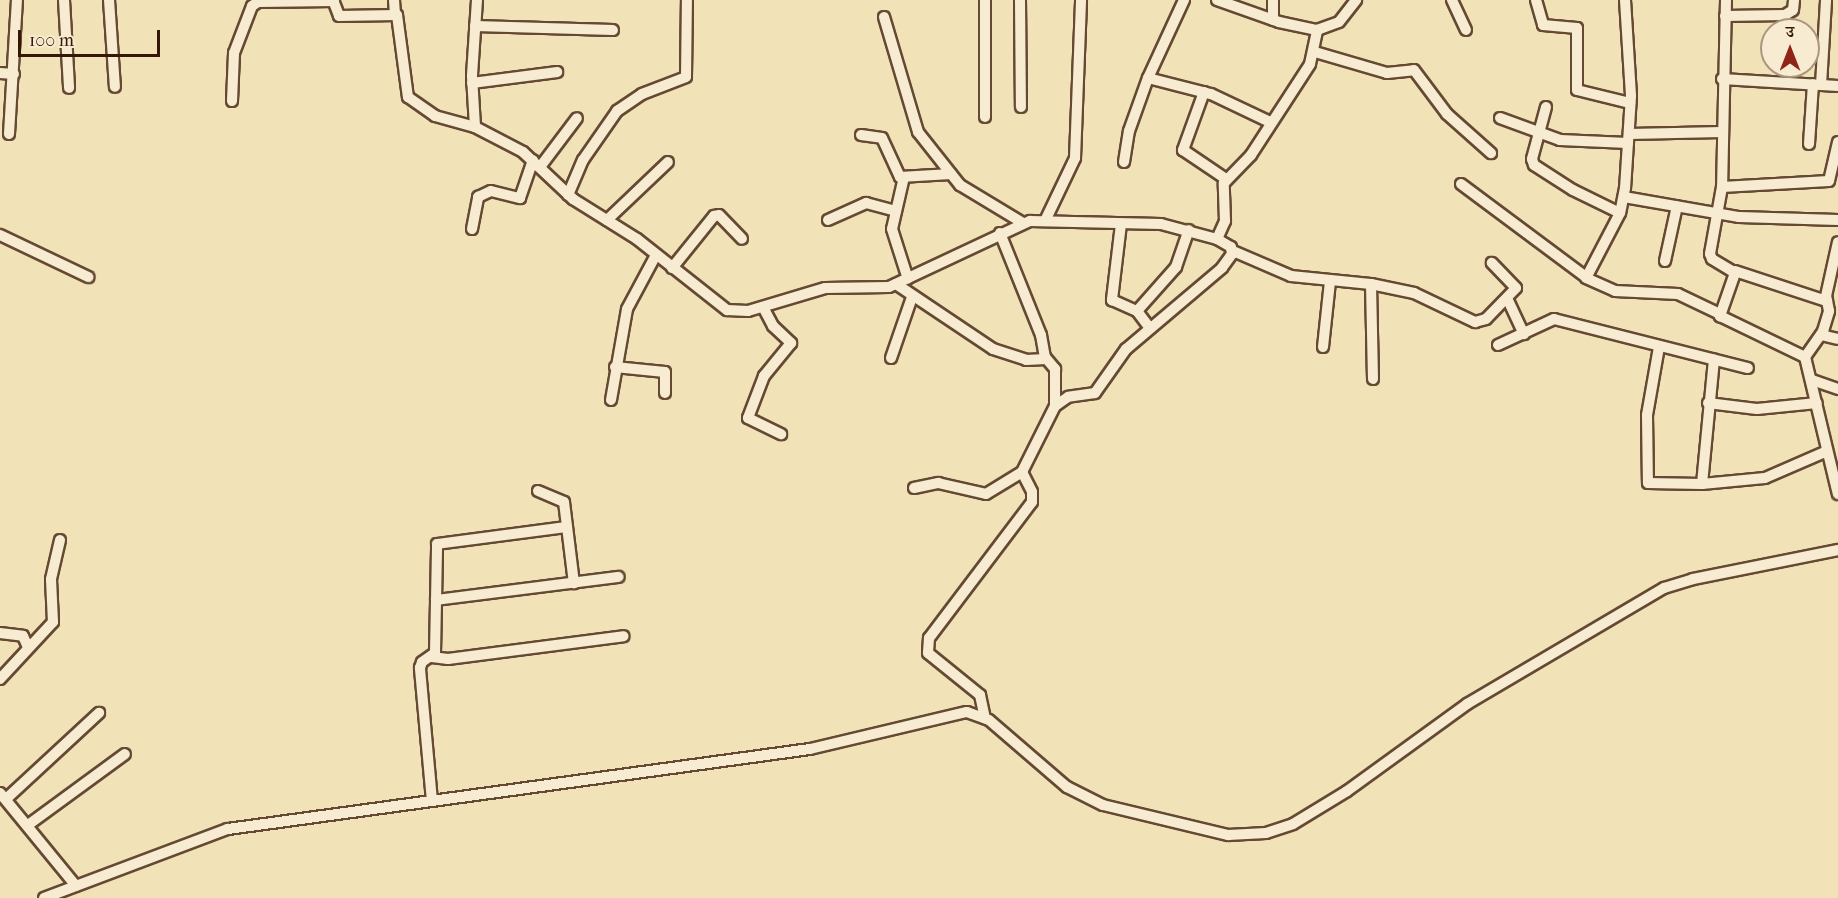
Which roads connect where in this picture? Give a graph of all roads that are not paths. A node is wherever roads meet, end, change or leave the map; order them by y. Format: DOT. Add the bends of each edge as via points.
graph roads {
  1 [pos="17,0"];
  2 [pos="64,0"];
  3 [pos="109,0"];
  4 [pos="333,0"];
  5 [pos="394,0"];
  6 [pos="477,0"];
  7 [pos="687,0"];
  8 [pos="986,0"];
  9 [pos="1020,0"];
  10 [pos="1081,0"];
  11 [pos="1184,0"];
  12 [pos="1217,0"];
  13 [pos="1273,0"];
  14 [pos="1356,0"];
  15 [pos="1452,0"];
  16 [pos="1536,0"];
  17 [pos="1625,0"];
  18 [pos="1725,0"];
  19 [pos="1794,0"];
  20 [pos="1826,0"];
  21 [pos="394,14"];
  22 [pos="1725,16"];
  23 [pos="884,17"];
  24 [pos="1273,20"];
  25 [pos="475,26"];
  26 [pos="613,30"];
  27 [pos="1317,30"];
  28 [pos="1466,30"];
  29 [pos="1315,52"];
  30 [pos="557,72"];
  31 [pos="0,73"];
  32 [pos="14,74"];
  33 [pos="1148,78"];
  34 [pos="1722,78"];
  35 [pos="472,83"];
  36 [pos="1817,85"];
  37 [pos="115,87"];
  38 [pos="1838,87"];
  39 [pos="69,88"];
  40 [pos="1204,92"];
  41 [pos="232,101"];
  42 [pos="1630,103"];
  43 [pos="1021,107"];
  44 [pos="1546,107"];
  45 [pos="984,117"];
  46 [pos="577,118"];
  47 [pos="1500,118"];
  48 [pos="1270,122"];
  49 [pos="475,127"];
  50 [pos="1722,132"];
  51 [pos="9,134"];
  52 [pos="1539,134"];
  53 [pos="861,135"];
  54 [pos="1628,139"];
  55 [pos="1838,142"];
  56 [pos="1809,144"];
  57 [pos="1491,153"];
  58 [pos="668,162"];
  59 [pos="1124,162"];
  60 [pos="536,163"];
  61 [pos="951,174"];
  62 [pos="904,177"];
  63 [pos="1226,179"];
  64 [pos="1461,184"];
  65 [pos="1722,187"];
  66 [pos="568,195"];
  67 [pos="1624,197"];
  68 [pos="1677,207"];
  69 [pos="896,211"];
  70 [pos="1620,213"];
  71 [pos="1719,214"];
  72 [pos="607,220"];
  73 [pos="828,220"];
  74 [pos="1838,220"];
  75 [pos="1045,221"];
  76 [pos="1023,223"];
  77 [pos="1121,224"];
  78 [pos="472,229"];
  79 [pos="1189,230"];
  80 [pos="1000,233"];
  81 [pos="0,235"];
  82 [pos="742,238"];
  83 [pos="1217,239"];
  84 [pos="1838,242"];
  85 [pos="1233,251"];
  86 [pos="656,255"];
  87 [pos="1665,261"];
  88 [pos="1492,263"];
  89 [pos="672,268"];
  90 [pos="1735,271"];
  91 [pos="88,277"];
  92 [pos="908,279"];
  93 [pos="1587,279"];
  94 [pos="1330,281"];
  95 [pos="896,284"];
  96 [pos="1371,284"];
  97 [pos="912,297"];
  98 [pos="1507,298"];
  99 [pos="1827,302"];
  100 [pos="764,307"];
  101 [pos="1137,311"];
  102 [pos="1720,314"];
  103 [pos="1149,327"];
  104 [pos="1524,334"];
  105 [pos="1821,335"];
  106 [pos="1838,339"];
  107 [pos="1498,345"];
  108 [pos="1323,347"];
  109 [pos="1659,347"];
  110 [pos="1806,357"];
  111 [pos="891,358"];
  112 [pos="1046,359"];
  113 [pos="1714,360"];
  114 [pos="615,367"];
  115 [pos="1748,368"];
  116 [pos="1373,379"];
  117 [pos="1812,380"];
  118 [pos="1838,389"];
  119 [pos="665,393"];
  120 [pos="611,400"];
  121 [pos="1817,403"];
  122 [pos="1708,404"];
  123 [pos="1055,406"];
  124 [pos="781,434"];
  125 [pos="1825,452"];
  126 [pos="1022,472"];
  127 [pos="1702,484"];
  128 [pos="914,489"];
  129 [pos="538,490"];
  130 [pos="1838,494"];
  131 [pos="567,527"];
  132 [pos="60,540"];
  133 [pos="1838,550"];
  134 [pos="619,577"];
  135 [pos="574,583"];
  136 [pos="436,600"];
  137 [pos="0,633"];
  138 [pos="624,636"];
  139 [pos="27,645"];
  140 [pos="432,657"];
  141 [pos="0,679"];
  142 [pos="99,713"];
  143 [pos="985,718"];
  144 [pos="125,754"];
  145 [pos="3,796"];
  146 [pos="432,801"];
  147 [pos="28,825"];
  148 [pos="76,886"];
  149 [pos="44,898"];
  1 -- 32 [label="street"];
  2 -- 39 [label="street"];
  3 -- 37 [label="street"];
  4 -- 21 [label="street" via="339,16"];
  4 -- 41 [label="street" via="258,2 252,6 234,53"];
  5 -- 21 [label="street"];
  6 -- 25 [label="street"];
  7 -- 66 [label="street" via="686,77 642,94 616,111 583,160"];
  8 -- 45 [label="street"];
  9 -- 43 [label="street"];
  10 -- 75 [label="street" via="1075,158"];
  11 -- 33 [label="street"];
  12 -- 24 [label="street"];
  13 -- 24 [label="street"];
  14 -- 27 [label="street" via="1339,22"];
  15 -- 28 [label="street"];
  16 -- 42 [label="street" via="1543,25 1577,28 1576,90"];
  17 -- 42 [label="street"];
  18 -- 22 [label="street"];
  19 -- 22 [label="street" via="1793,10 1785,15"];
  20 -- 36 [label="street"];
  21 -- 49 [label="street" via="408,97 435,116"];
  22 -- 34 [label="street"];
  23 -- 61 [label="street" via="915,127"];
  24 -- 27 [label="street"];
  25 -- 26 [label="street"];
  25 -- 35 [label="street"];
  27 -- 29 [label="street"];
  29 -- 48 [label="street"];
  29 -- 57 [label="street" via="1387,73 1414,70 1447,114"];
  30 -- 35 [label="street"];
  31 -- 32 [label="street"];
  32 -- 51 [label="street"];
  33 -- 40 [label="street"];
  33 -- 59 [label="street" via="1129,131"];
  34 -- 36 [label="street"];
  34 -- 50 [label="street"];
  35 -- 49 [label="street"];
  36 -- 38 [label="street"];
  36 -- 56 [label="street"];
  40 -- 48 [label="street"];
  40 -- 63 [label="street" via="1184,150"];
  42 -- 54 [label="street"];
  44 -- 52 [label="street"];
  46 -- 60 [label="street"];
  47 -- 52 [label="street"];
  48 -- 63 [label="street" via="1251,155"];
  49 -- 60 [label="street"];
  50 -- 54 [label="street"];
  50 -- 65 [label="street"];
  52 -- 54 [label="street" via="1587,144"];
  52 -- 70 [label="street" via="1534,165 1572,190"];
  53 -- 62 [label="street" via="882,138 898,174"];
  54 -- 67 [label="street"];
  55 -- 65 [label="street" via="1829,181"];
  58 -- 72 [label="street"];
  60 -- 66 [label="street"];
  60 -- 78 [label="street" via="520,198 491,191 478,197"];
  61 -- 62 [label="street"];
  61 -- 76 [label="street" via="974,196"];
  62 -- 69 [label="street"];
  63 -- 83 [label="street" via="1225,221"];
  64 -- 93 [label="street"];
  65 -- 71 [label="street"];
  66 -- 72 [label="street"];
  67 -- 68 [label="street"];
  67 -- 70 [label="street"];
  68 -- 71 [label="street"];
  68 -- 87 [label="street"];
  69 -- 73 [label="street" via="866,204"];
  69 -- 92 [label="street" via="892,234"];
  70 -- 93 [label="street"];
  71 -- 74 [label="street"];
  71 -- 90 [label="street" via="1711,257"];
  72 -- 86 [label="street"];
  75 -- 76 [label="street"];
  75 -- 77 [label="street"];
  76 -- 80 [label="street"];
  77 -- 79 [label="street" via="1161,224"];
  77 -- 101 [label="street" via="1112,300"];
  79 -- 83 [label="street"];
  79 -- 101 [label="street" via="1176,267"];
  80 -- 92 [label="street"];
  80 -- 112 [label="street" via="1041,335"];
  81 -- 91 [label="street"];
  82 -- 89 [label="street" via="719,215 714,216"];
  83 -- 85 [label="street"];
  84 -- 99 [label="street"];
  85 -- 94 [label="street" via="1291,276"];
  85 -- 103 [label="street" via="1222,268"];
  86 -- 89 [label="street"];
  86 -- 114 [label="street" via="627,309"];
  88 -- 98 [label="street" via="1515,286"];
  89 -- 100 [label="street" via="727,310"];
  90 -- 99 [label="street"];
  90 -- 102 [label="street"];
  92 -- 95 [label="street"];
  93 -- 102 [label="street" via="1615,291 1678,294"];
  94 -- 96 [label="street"];
  94 -- 108 [label="street"];
  95 -- 97 [label="street"];
  95 -- 100 [label="street" via="871,289 825,288"];
  96 -- 98 [label="street" via="1429,298 1475,322 1486,319"];
  96 -- 116 [label="street"];
  97 -- 111 [label="street"];
  97 -- 112 [label="street" via="993,349 1026,360"];
  98 -- 104 [label="street"];
  99 -- 105 [label="street" via="1829,311"];
  100 -- 124 [label="street" via="773,326 791,343 764,376 748,418"];
  101 -- 103 [label="street"];
  102 -- 110 [label="street"];
  103 -- 123 [label="street" via="1117,358 1095,393 1063,399"];
  104 -- 107 [label="street"];
  104 -- 109 [label="street" via="1554,319"];
  105 -- 106 [label="street"];
  105 -- 110 [label="street"];
  109 -- 113 [label="street"];
  109 -- 127 [label="street" via="1647,415 1645,478 1650,483"];
  110 -- 117 [label="street"];
  112 -- 123 [label="street" via="1056,372"];
  113 -- 115 [label="street"];
  113 -- 122 [label="street"];
  114 -- 119 [label="street" via="664,372"];
  114 -- 120 [label="street"];
  117 -- 118 [label="street"];
  117 -- 121 [label="street"];
  121 -- 122 [label="street" via="1756,409"];
  121 -- 125 [label="street"];
  122 -- 127 [label="street"];
  123 -- 126 [label="street"];
  125 -- 127 [label="street" via="1765,478"];
  125 -- 130 [label="street"];
  126 -- 128 [label="street" via="986,494 938,483"];
  126 -- 143 [label="street" via="1032,492 1032,502 938,624 927,646 938,664 980,695"];
  129 -- 131 [label="street" via="562,500"];
  131 -- 135 [label="street"];
  131 -- 136 [label="street" via="440,542"];
  132 -- 139 [label="street" via="51,579 53,622"];
  133 -- 143 [label="street" via="1664,588 1467,704 1347,791 1293,824 1266,833 1228,835 1103,805 1066,787"];
  134 -- 135 [label="street"];
  135 -- 136 [label="street"];
  136 -- 140 [label="street"];
  137 -- 139 [label="street" via="23,636"];
  138 -- 140 [label="street" via="448,659"];
  139 -- 141 [label="street"];
  140 -- 146 [label="street" via="422,662 420,670"];
  142 -- 145 [label="street"];
  143 -- 146 [label="street" via="960,712 810,749"];
  144 -- 147 [label="street"];
  145 -- 147 [label="street"];
  146 -- 148 [label="street" via="228,830"];
  147 -- 148 [label="street"];
  148 -- 149 [label="street"];
}
